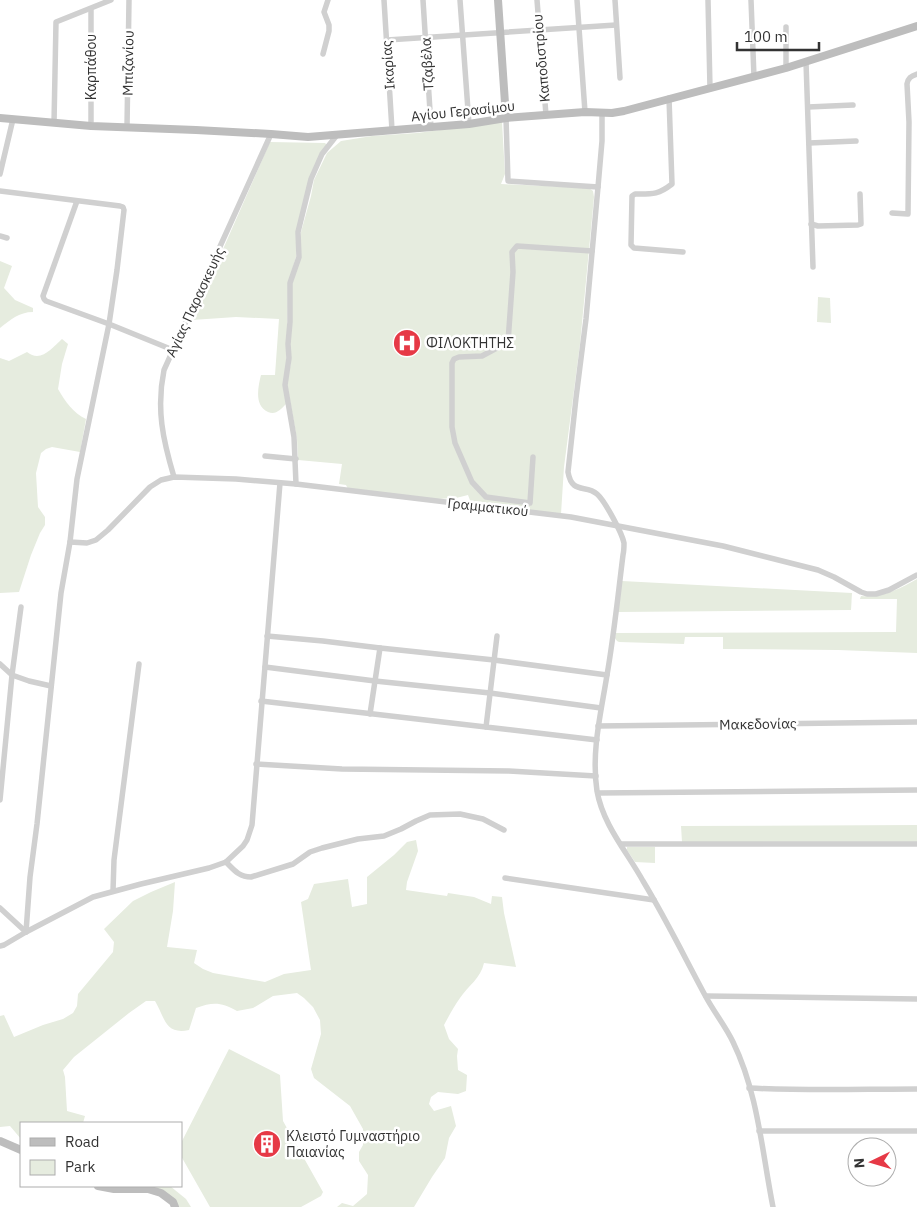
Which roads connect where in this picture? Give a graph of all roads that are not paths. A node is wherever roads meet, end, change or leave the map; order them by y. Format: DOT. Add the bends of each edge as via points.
graph roads {
  1 [pos="112,0"];
  2 [pos="129,0"];
  3 [pos="328,0"];
  4 [pos="384,0"];
  5 [pos="423,0"];
  6 [pos="460,0"];
  7 [pos="498,0"];
  8 [pos="537,0"];
  9 [pos="577,0"];
  10 [pos="615,0"];
  11 [pos="708,0"];
  12 [pos="751,0"];
  13 [pos="91,9"];
  14 [pos="616,25"];
  15 [pos="917,26"];
  16 [pos="579,27"];
  17 [pos="786,27"];
  18 [pos="539,30"];
  19 [pos="500,33"];
  20 [pos="463,35"];
  21 [pos="426,38"];
  22 [pos="386,40"];
  23 [pos="323,54"];
  24 [pos="806,62"];
  25 [pos="786,68"];
  26 [pos="917,74"];
  27 [pos="754,77"];
  28 [pos="620,78"];
  29 [pos="710,88"];
  30 [pos="669,98"];
  31 [pos="853,105"];
  32 [pos="808,108"];
  33 [pos="585,112"];
  34 [pos="602,112"];
  35 [pos="546,115"];
  36 [pos="0,118"];
  37 [pos="506,118"];
  38 [pos="13,119"];
  39 [pos="54,123"];
  40 [pos="469,124"];
  41 [pos="91,126"];
  42 [pos="127,127"];
  43 [pos="431,127"];
  44 [pos="392,130"];
  45 [pos="271,134"];
  46 [pos="338,135"];
  47 [pos="856,141"];
  48 [pos="809,143"];
  49 [pos="1,164"];
  50 [pos="0,174"];
  51 [pos="598,187"];
  52 [pos="0,191"];
  53 [pos="860,194"];
  54 [pos="77,201"];
  55 [pos="892,214"];
  56 [pos="811,224"];
  57 [pos="0,236"];
  58 [pos="7,238"];
  59 [pos="592,251"];
  60 [pos="683,252"];
  61 [pos="813,268"];
  62 [pos="109,324"];
  63 [pos="173,350"];
  64 [pos="265,456"];
  65 [pos="533,457"];
  66 [pos="296,458"];
  67 [pos="174,477"];
  68 [pos="280,483"];
  69 [pos="296,484"];
  70 [pos="618,526"];
  71 [pos="70,542"];
  72 [pos="917,575"];
  73 [pos="21,607"];
  74 [pos="267,636"];
  75 [pos="497,636"];
  76 [pos="380,648"];
  77 [pos="494,660"];
  78 [pos="0,664"];
  79 [pos="138,664"];
  80 [pos="264,667"];
  81 [pos="12,675"];
  82 [pos="607,675"];
  83 [pos="375,681"];
  84 [pos="51,686"];
  85 [pos="490,693"];
  86 [pos="261,701"];
  87 [pos="601,708"];
  88 [pos="370,714"];
  89 [pos="917,722"];
  90 [pos="598,726"];
  91 [pos="486,727"];
  92 [pos="597,740"];
  93 [pos="256,764"];
  94 [pos="596,776"];
  95 [pos="917,790"];
  96 [pos="598,793"];
  97 [pos="0,800"];
  98 [pos="504,830"];
  99 [pos="621,844"];
  100 [pos="917,844"];
  101 [pos="226,862"];
  102 [pos="505,878"];
  103 [pos="113,891"];
  104 [pos="654,900"];
  105 [pos="0,908"];
  106 [pos="26,932"];
  107 [pos="0,946"];
  108 [pos="706,996"];
  109 [pos="917,999"];
  110 [pos="749,1088"];
  111 [pos="917,1089"];
  112 [pos="760,1131"];
  113 [pos="917,1131"];
  114 [pos="0,1141"];
  115 [pos="20,1150"];
  116 [pos="103,1187"];
  117 [pos="175,1207"];
  118 [pos="773,1207"];
  1 -- 13 [label="street"];
  2 -- 42 [label="street, Μπιζανίου"];
  3 -- 23 [label="street" via="324,12 329,25"];
  4 -- 22 [label="street, Ικαρίας"];
  5 -- 21 [label="street, Τζαβέλα"];
  6 -- 20 [label="street"];
  7 -- 19 [label="street"];
  8 -- 18 [label="street, Καποδιστρίου"];
  9 -- 16 [label="street"];
  10 -- 14 [label="street"];
  11 -- 29 [label="street"];
  12 -- 27 [label="street"];
  13 -- 39 [label="street" via="56,22"];
  13 -- 41 [label="street, Καρπάθου"];
  14 -- 16 [label="street"];
  14 -- 28 [label="street"];
  15 -- 24 [label="street, Αγίου Γερασίμου"];
  16 -- 18 [label="street"];
  16 -- 33 [label="street"];
  17 -- 25 [label="street"];
  18 -- 19 [label="street"];
  18 -- 35 [label="street, Καποδιστρίου"];
  19 -- 20 [label="street"];
  19 -- 37 [label="street"];
  20 -- 21 [label="street"];
  20 -- 40 [label="street"];
  21 -- 22 [label="street"];
  21 -- 43 [label="street, Τζαβέλα"];
  22 -- 44 [label="street, Ικαρίας"];
  24 -- 25 [label="street, Αγίου Γερασίμου"];
  24 -- 32 [label="street"];
  25 -- 27 [label="street, Αγίου Γερασίμου"];
  26 -- 55 [label="street" via="908,79 907,84 908,214"];
  27 -- 29 [label="street, Αγίου Γερασίμου"];
  29 -- 30 [label="street, Αγίου Γερασίμου"];
  30 -- 34 [label="street, Αγίου Γερασίμου" via="624,111"];
  30 -- 60 [label="street" via="672,184 663,191 632,196 631,245 634,248"];
  31 -- 32 [label="street"];
  32 -- 48 [label="street"];
  33 -- 34 [label="street, Αγίου Γερασίμου"];
  33 -- 35 [label="street, Αγίου Γερασίμου"];
  34 -- 51 [label="street"];
  35 -- 37 [label="street, Αγίου Γερασίμου"];
  36 -- 38 [label="street, Αγίου Γερασίμου"];
  37 -- 40 [label="street, Αγίου Γερασίμου"];
  37 -- 51 [label="street" via="508,181"];
  38 -- 39 [label="street, Αγίου Γερασίμου"];
  38 -- 49 [label="street"];
  39 -- 41 [label="street, Αγίου Γερασίμου"];
  40 -- 43 [label="street, Αγίου Γερασίμου"];
  41 -- 42 [label="street, Αγίου Γερασίμου"];
  42 -- 45 [label="street, Αγίου Γερασίμου"];
  43 -- 44 [label="street, Αγίου Γερασίμου"];
  44 -- 46 [label="street, Αγίου Γερασίμου"];
  45 -- 46 [label="street, Αγίου Γερασίμου"];
  45 -- 63 [label="street, Αγίας Παρασκευής"];
  46 -- 66 [label="street" via="322,154 311,179 298,232 299,257 290,283 289,358 285,385"];
  47 -- 48 [label="street"];
  48 -- 56 [label="street"];
  49 -- 50 [label="street"];
  51 -- 59 [label="street"];
  52 -- 54 [label="street"];
  53 -- 56 [label="street" via="861,224"];
  54 -- 62 [label="street" via="124,209"];
  54 -- 62 [label="street" via="44,299"];
  56 -- 61 [label="street"];
  57 -- 58 [label="street"];
  59 -- 65 [label="street" via="517,246 512,252 508,342 482,356 459,357 452,363 452,427 472,482 486,497 530,503"];
  59 -- 70 [label="street" via="568,472 570,481 576,486 598,494"];
  62 -- 63 [label="street"];
  62 -- 71 [label="street" via="77,479"];
  63 -- 67 [label="street, Αγίας Παρασκευής" via="162,377 160,404 163,437"];
  64 -- 66 [label="street"];
  66 -- 69 [label="street"];
  67 -- 68 [label="street, Γραμματικού"];
  67 -- 71 [label="street, Γραμματικού" via="150,487 96,540"];
  68 -- 69 [label="street, Γραμματικού"];
  68 -- 74 [label="street"];
  69 -- 70 [label="street, Γραμματικού" via="544,513"];
  70 -- 72 [label="street, Γραμματικού" via="723,546 818,570 867,594 889,590"];
  70 -- 82 [label="street" via="624,549"];
  71 -- 84 [label="street"];
  73 -- 81 [label="street"];
  74 -- 76 [label="street"];
  74 -- 80 [label="street"];
  75 -- 77 [label="street"];
  76 -- 77 [label="street"];
  76 -- 83 [label="street"];
  77 -- 82 [label="street"];
  77 -- 85 [label="street"];
  78 -- 81 [label="street"];
  79 -- 103 [label="street"];
  80 -- 83 [label="street"];
  80 -- 86 [label="street"];
  81 -- 84 [label="street"];
  81 -- 97 [label="street"];
  82 -- 87 [label="street"];
  83 -- 85 [label="street"];
  83 -- 88 [label="street"];
  84 -- 106 [label="street"];
  85 -- 87 [label="street"];
  85 -- 91 [label="street"];
  86 -- 88 [label="street"];
  86 -- 93 [label="street"];
  87 -- 90 [label="street"];
  88 -- 91 [label="street"];
  89 -- 90 [label="street, Μακεδονίας"];
  90 -- 92 [label="street"];
  91 -- 92 [label="street"];
  92 -- 94 [label="street"];
  93 -- 94 [label="street"];
  93 -- 101 [label="street" via="252,825 247,840"];
  94 -- 96 [label="street"];
  95 -- 96 [label="street"];
  96 -- 99 [label="street" via="610,828"];
  98 -- 101 [label="street" via="483,819 460,814 430,815 384,836 322,848 293,864 251,877 240,876"];
  99 -- 100 [label="street"];
  99 -- 104 [label="street"];
  101 -- 103 [label="street"];
  102 -- 104 [label="street"];
  103 -- 106 [label="street" via="93,897"];
  104 -- 108 [label="street"];
  105 -- 106 [label="street"];
  106 -- 107 [label="street"];
  108 -- 109 [label="street"];
  108 -- 110 [label="street" via="733,1041"];
  110 -- 111 [label="street"];
  110 -- 112 [label="street"];
  112 -- 113 [label="street"];
  112 -- 118 [label="street"];
  114 -- 115 [label="street"];
  116 -- 117 [label="street" via="154,1191 173,1202"];
}
